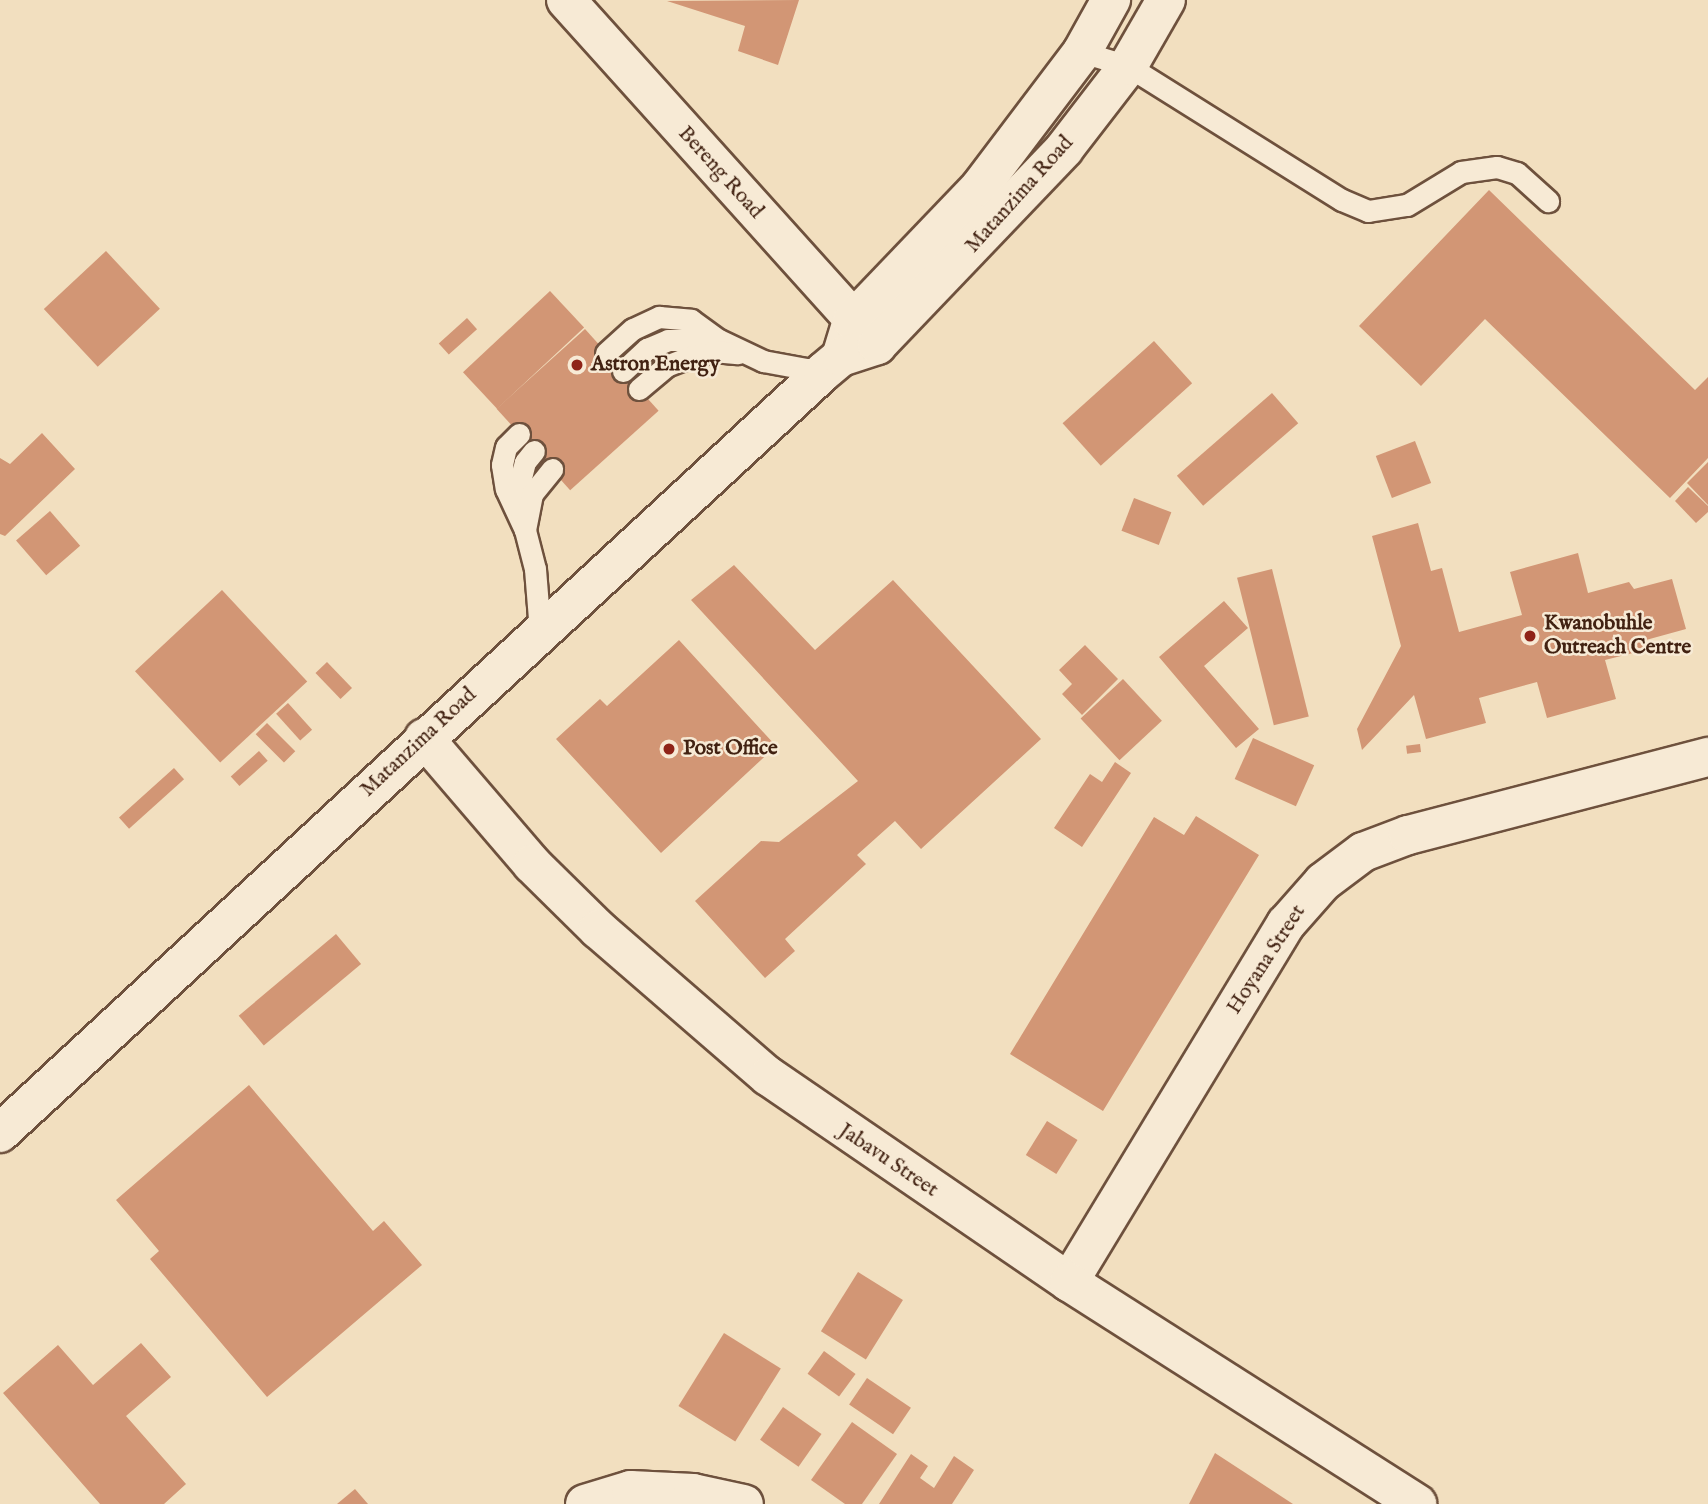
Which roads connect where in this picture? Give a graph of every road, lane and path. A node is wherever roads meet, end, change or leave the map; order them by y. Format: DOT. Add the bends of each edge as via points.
graph roads {
  1 [pos="566,0"];
  2 [pos="1111,0"];
  3 [pos="1166,0"];
  4 [pos="1082,52"];
  5 [pos="1128,66"];
  6 [pos="1548,201"];
  7 [pos="864,333"];
  8 [pos="719,340"];
  9 [pos="606,353"];
  10 [pos="747,354"];
  11 [pos="832,365"];
  12 [pos="623,371"];
  13 [pos="639,388"];
  14 [pos="519,434"];
  15 [pos="534,451"];
  16 [pos="552,469"];
  17 [pos="514,506"];
  18 [pos="525,530"];
  19 [pos="540,631"];
  20 [pos="424,738"];
  21 [pos="1708,757"];
  22 [pos="0,1133"];
  23 [pos="1069,1282"];
  24 [pos="585,1504"];
  25 [pos="744,1504"];
  26 [pos="1417,1504"];
  1 -- 7 [label="street, Bereng Road"];
  2 -- 4 [label="street, Matanzima Road"];
  3 -- 5 [label="street, Matanzima Road"];
  4 -- 5 [label="lane"];
  4 -- 7 [label="street, Matanzima Road"];
  5 -- 6 [label="lane" via="1342,200 1368,211 1407,205 1461,173 1497,167 1517,173"];
  5 -- 7 [label="street, Matanzima Road" via="1064,149"];
  7 -- 11 [label="street, Matanzima Road"];
  8 -- 9 [label="lane" via="691,320 659,317 633,329"];
  8 -- 10 [label="lane"];
  8 -- 12 [label="lane" via="691,336 668,340 647,349"];
  10 -- 11 [label="lane"];
  10 -- 13 [label="lane" via="713,351 689,357 666,366"];
  11 -- 19 [label="street, Matanzima Road"];
  14 -- 17 [label="lane" via="506,447 502,466"];
  15 -- 17 [label="lane" via="525,461"];
  16 -- 18 [label="lane" via="532,495"];
  17 -- 18 [label="lane"];
  18 -- 19 [label="lane" via="535,569"];
  19 -- 20 [label="street, Matanzima Road"];
  20 -- 22 [label="street, Matanzima Road"];
  20 -- 23 [label="street, Jabavu Street" via="532,864 683,1007 836,1126"];
  21 -- 23 [label="street, Hoyana Street" via="1408,835 1363,852 1323,882 1286,924"];
  23 -- 26 [label="street, Jabavu Street"];
  24 -- 25 [label="street" via="631,1490 693,1493"];
}
